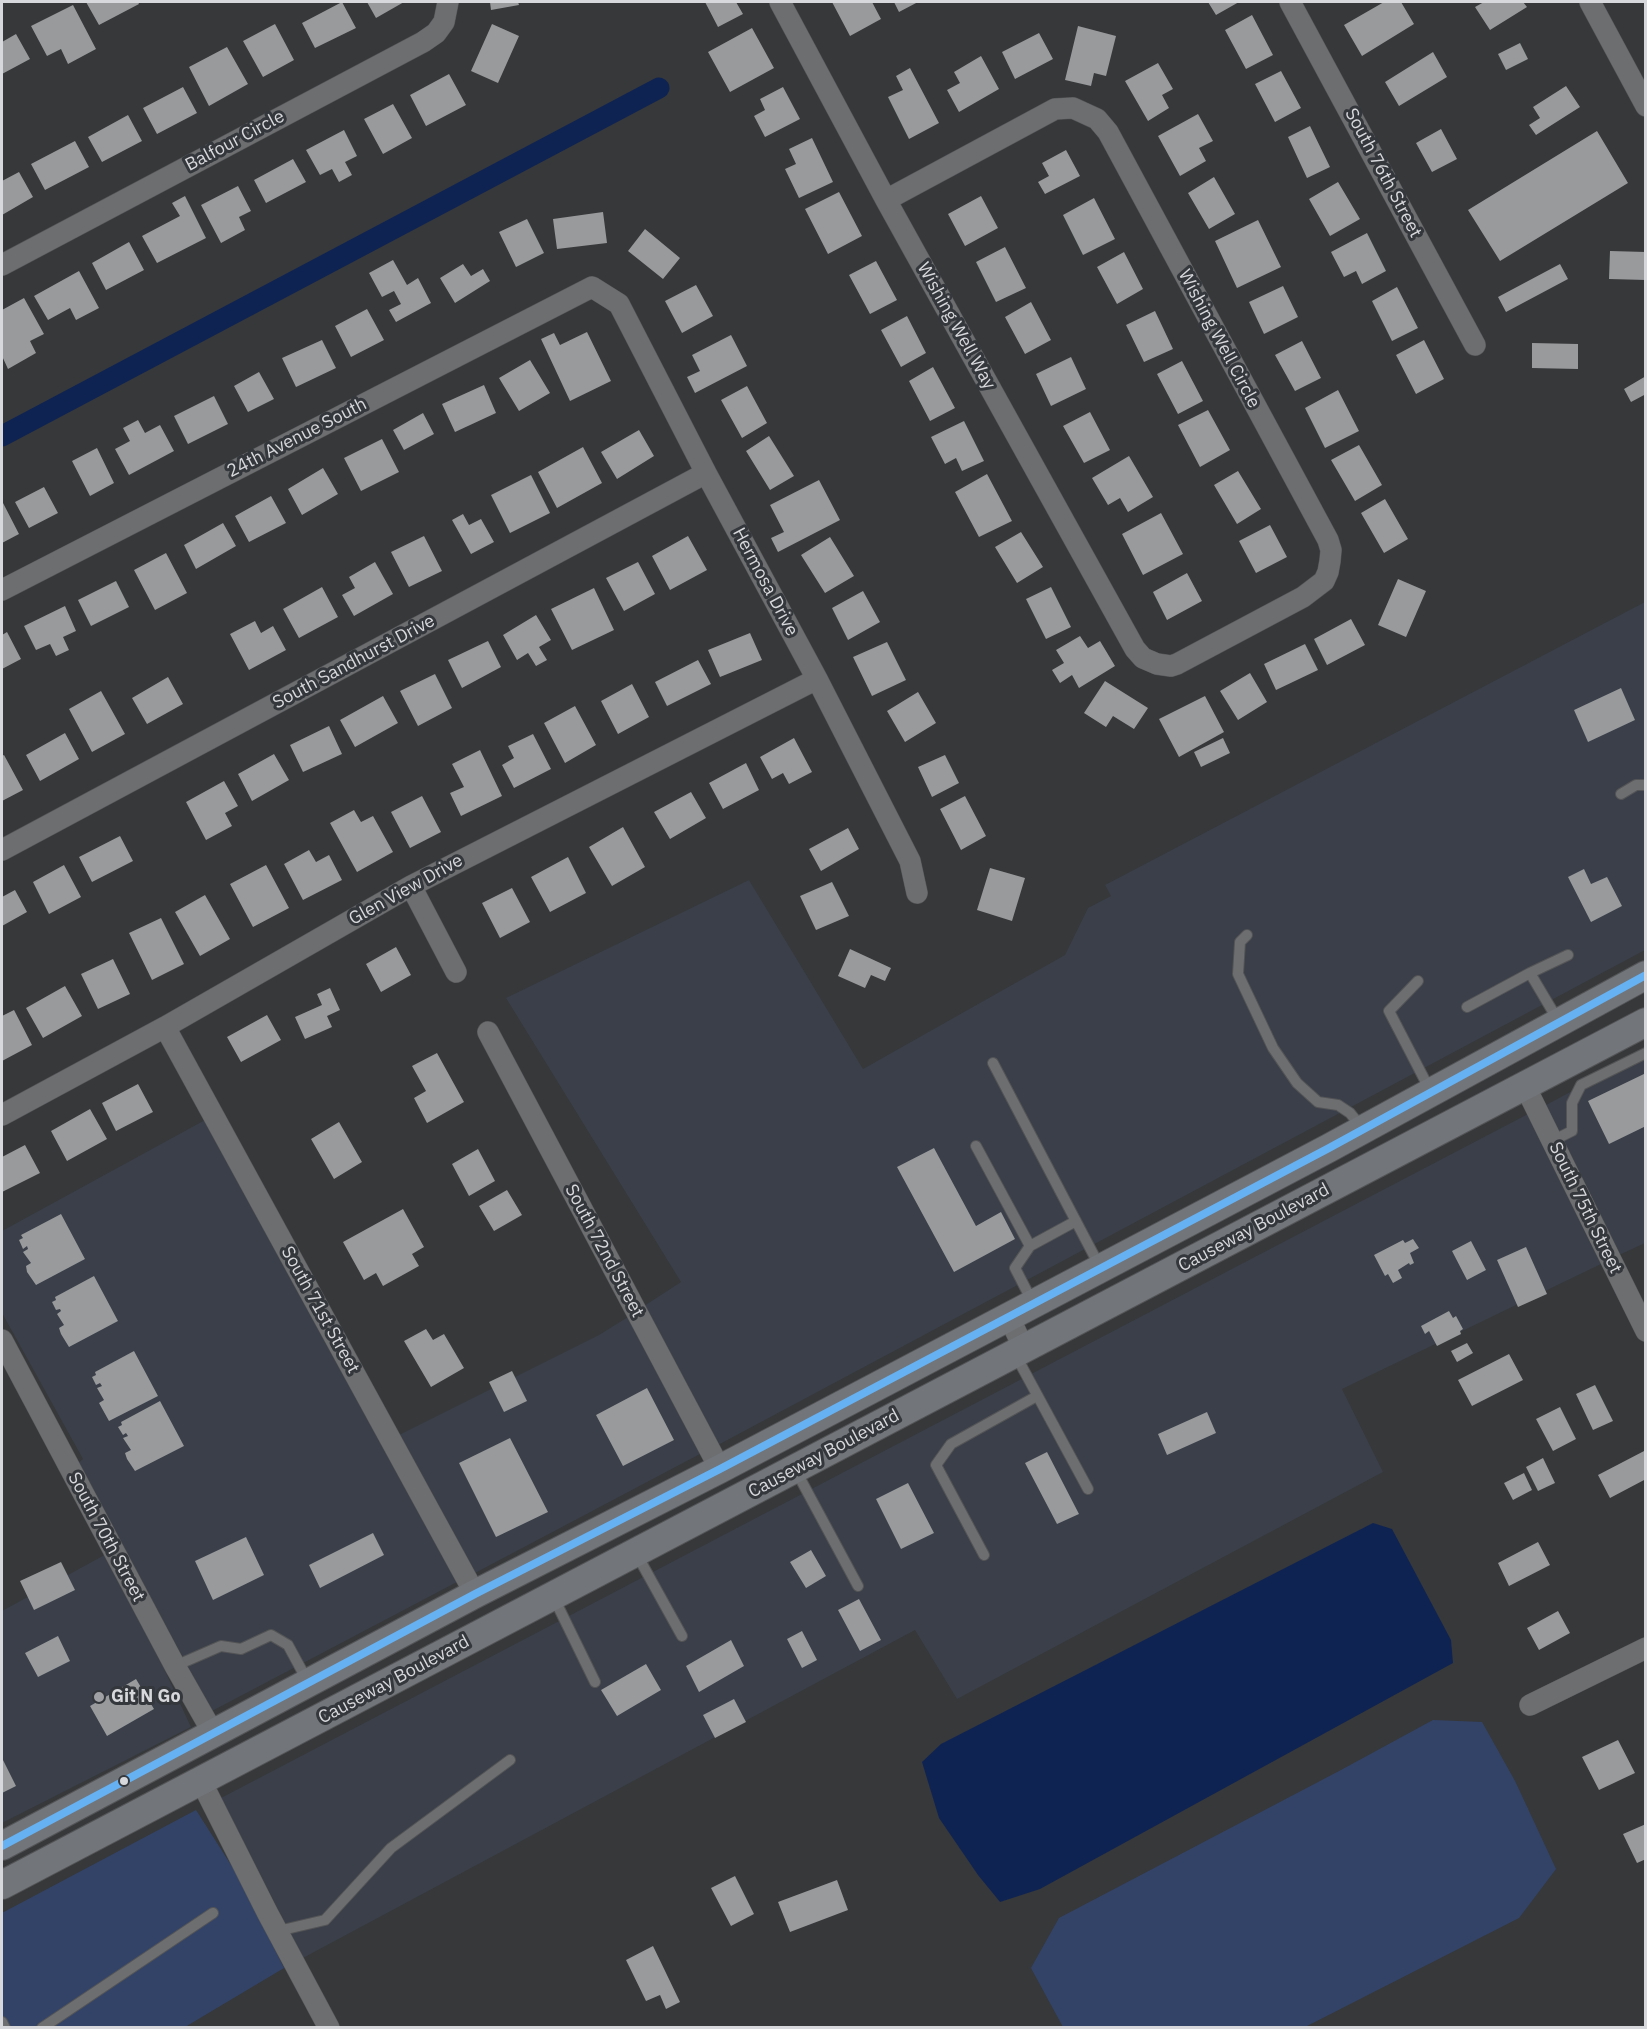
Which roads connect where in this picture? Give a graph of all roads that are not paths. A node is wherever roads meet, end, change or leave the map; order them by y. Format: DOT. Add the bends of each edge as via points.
graph roads {
  1 [pos="448,2"];
  2 [pos="780,2"];
  3 [pos="1290,2"];
  4 [pos="1590,2"];
  5 [pos="1646,106"];
  6 [pos="886,200"];
  7 [pos="2,265"];
  8 [pos="592,287"];
  9 [pos="1475,345"];
  10 [pos="706,473"];
  11 [pos="2,590"];
  12 [pos="1135,649"];
  13 [pos="817,679"];
  14 [pos="1646,785"];
  15 [pos="1621,794"];
  16 [pos="2,850"];
  17 [pos="411,886"];
  18 [pos="917,893"];
  19 [pos="1247,935"];
  20 [pos="1568,955"];
  21 [pos="456,972"];
  22 [pos="1530,973"];
  23 [pos="1646,975"];
  24 [pos="1418,981"];
  25 [pos="1646,995"];
  26 [pos="1467,1007"];
  27 [pos="1646,1022"];
  28 [pos="1559,1023"];
  29 [pos="165,1027"];
  30 [pos="488,1032"];
  31 [pos="1646,1053"];
  32 [pos="1607,1057"];
  33 [pos="993,1063"];
  34 [pos="1525,1086"];
  35 [pos="1431,1092"];
  36 [pos="2,1115"];
  37 [pos="1364,1129"];
  38 [pos="1552,1142"];
  39 [pos="976,1146"];
  40 [pos="1076,1221"];
  41 [pos="1030,1246"];
  42 [pos="1101,1269"];
  43 [pos="1021,1310"];
  44 [pos="1646,1331"];
  45 [pos="2,1340"];
  46 [pos="1019,1351"];
  47 [pos="1037,1396"];
  48 [pos="720,1469"];
  49 [pos="795,1469"];
  50 [pos="1088,1489"];
  51 [pos="636,1552"];
  52 [pos="984,1555"];
  53 [pos="858,1586"];
  54 [pos="475,1593"];
  55 [pos="553,1596"];
  56 [pos="682,1636"];
  57 [pos="1646,1648"];
  58 [pos="175,1666"];
  59 [pos="308,1682"];
  60 [pos="595,1682"];
  61 [pos="1530,1705"];
  62 [pos="213,1733"];
  63 [pos="184,1749"];
  64 [pos="510,1760"];
  65 [pos="231,1765"];
  66 [pos="201,1781"];
  67 [pos="2,1846"];
  68 [pos="2,1885"];
  69 [pos="213,1912"];
  70 [pos="278,1931"];
  71 [pos="2,2022"];
  72 [pos="5,2028"];
  73 [pos="42,2028"];
  74 [pos="329,2028"];
  1 -- 7 [label="street, Balfour Circle" via="444,22 423,42"];
  2 -- 6 [label="street, Wishing Well Way"];
  3 -- 9 [label="street, South 76th Street"];
  4 -- 5 [label="street"];
  6 -- 12 [label="street, Wishing Well Way"];
  6 -- 12 [label="street, Wishing Well Circle" via="1055,109 1081,110 1097,119 1108,132 1331,550 1328,572 1317,588 1191,659 1163,666 1143,658"];
  8 -- 10 [label="street, Hermosa Drive" via="619,304"];
  8 -- 11 [label="street, 24th Avenue South"];
  10 -- 13 [label="street, Hermosa Drive"];
  10 -- 16 [label="street, South Sandhurst Drive"];
  13 -- 17 [label="street, Glen View Drive"];
  13 -- 18 [label="street, Hermosa Drive" via="910,861"];
  14 -- 15 [label="lane" via="1636,785"];
  17 -- 21 [label="street"];
  17 -- 29 [label="street, Glen View Drive"];
  19 -- 37 [label="lane" via="1240,942 1238,974 1273,1048 1297,1083 1318,1102 1338,1105"];
  20 -- 22 [label="lane"];
  22 -- 26 [label="lane"];
  22 -- 28 [label="lane"];
  23 -- 28 [label="main road, Causeway Boulevard"];
  24 -- 35 [label="lane" via="1389,1011"];
  25 -- 34 [label="main road" via="1534,1057 1524,1070"];
  27 -- 32 [label="main road, Causeway Boulevard"];
  28 -- 35 [label="main road, Causeway Boulevard"];
  29 -- 36 [label="street, Glen View Drive"];
  29 -- 54 [label="street, South 71st Street"];
  30 -- 48 [label="street, South 72nd Street"];
  31 -- 32 [label="lane"];
  32 -- 34 [label="main road, Causeway Boulevard"];
  32 -- 38 [label="lane" via="1581,1085 1572,1104 1572,1131"];
  33 -- 40 [label="lane"];
  34 -- 38 [label="street, South 75th Street"];
  34 -- 46 [label="main road, Causeway Boulevard"];
  35 -- 37 [label="main road, Causeway Boulevard"];
  37 -- 42 [label="main road, Causeway Boulevard"];
  38 -- 44 [label="street, South 75th Street"];
  39 -- 41 [label="lane"];
  40 -- 41 [label="lane"];
  40 -- 42 [label="lane"];
  41 -- 43 [label="lane" via="1015,1268"];
  42 -- 43 [label="main road, Causeway Boulevard"];
  43 -- 46 [label="street"];
  43 -- 48 [label="main road, Causeway Boulevard"];
  45 -- 58 [label="street, South 70th Street"];
  46 -- 47 [label="lane"];
  46 -- 49 [label="main road, Causeway Boulevard"];
  47 -- 50 [label="lane"];
  47 -- 52 [label="lane" via="951,1444 936,1465"];
  48 -- 54 [label="main road, Causeway Boulevard"];
  49 -- 51 [label="main road, Causeway Boulevard"];
  49 -- 53 [label="lane"];
  51 -- 55 [label="main road, Causeway Boulevard"];
  51 -- 56 [label="lane"];
  54 -- 59 [label="main road, Causeway Boulevard"];
  55 -- 60 [label="lane"];
  55 -- 65 [label="main road, Causeway Boulevard"];
  57 -- 61 [label="street"];
  58 -- 59 [label="lane" via="221,1646 241,1649 271,1635 288,1645"];
  58 -- 62 [label="street, South 70th Street"];
  59 -- 62 [label="main road, Causeway Boulevard"];
  62 -- 63 [label="main road, Causeway Boulevard"];
  62 -- 65 [label="main road"];
  63 -- 66 [label="main road"];
  63 -- 67 [label="main road, Causeway Boulevard"];
  64 -- 70 [label="lane" via="391,1848 325,1920"];
  65 -- 66 [label="main road, Causeway Boulevard"];
  66 -- 68 [label="main road, Causeway Boulevard"];
  66 -- 70 [label="street"];
  69 -- 73 [label="lane"];
  70 -- 74 [label="street"];
  71 -- 72 [label="lane"];
}
